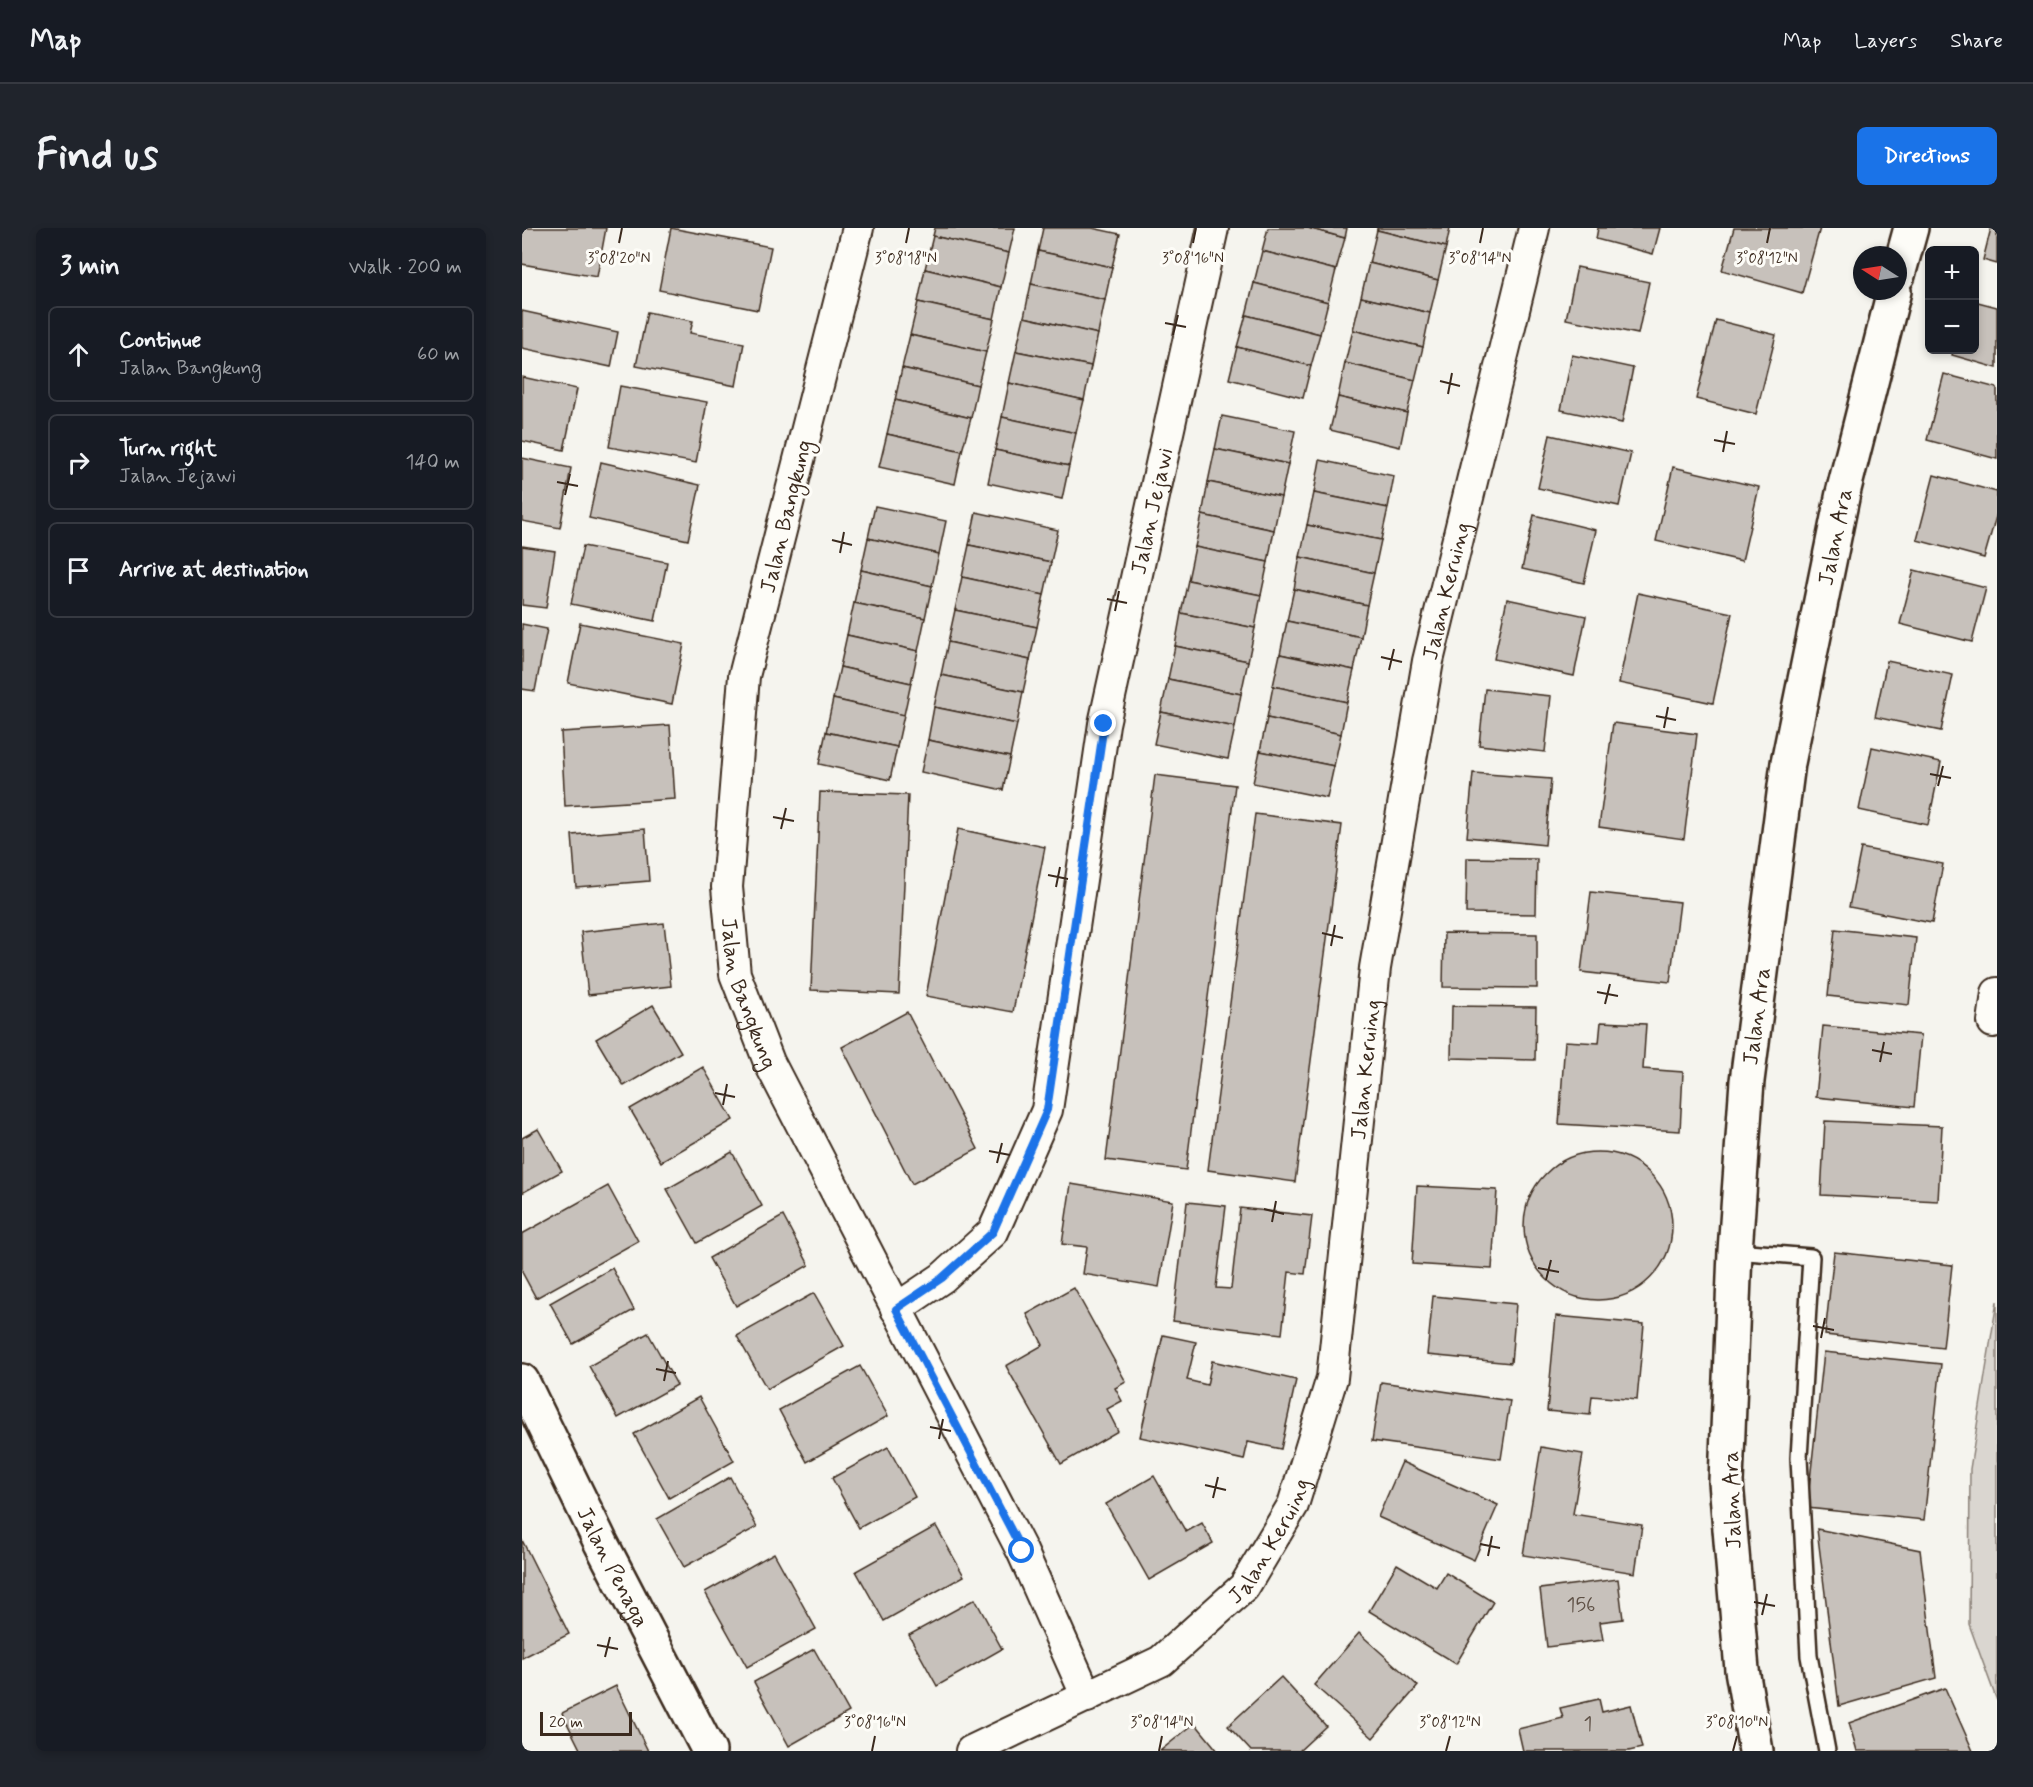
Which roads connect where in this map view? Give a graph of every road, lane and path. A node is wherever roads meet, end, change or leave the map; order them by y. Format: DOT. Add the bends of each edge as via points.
graph roads {
  1 [pos="858,228"];
  2 [pos="1213,228"];
  3 [pos="1534,228"];
  4 [pos="1911,228"];
  5 [pos="1906,246"];
  6 [pos="1892,300"];
  7 [pos="1736,1251"];
  8 [pos="896,1309"];
  9 [pos="522,1381"];
  10 [pos="1087,1697"];
  11 [pos="709,1751"];
  12 [pos="971,1751"];
  13 [pos="1756,1751"];
  14 [pos="1827,1751"];
  1 -- 8 [label="street, Jalan Bangkung" via="744,676 727,887 735,974 769,1062"];
  2 -- 8 [label="street, Jalan Jejawi" via="1104,724 1047,1110 993,1232 942,1278"];
  3 -- 10 [label="street, Jalan Keruing" via="1424,685 1375,968 1329,1389 1293,1505 1244,1587 1161,1661"];
  4 -- 5 [label="street"];
  6 -- 7 [label="street, Jalan Ara" via="1843,493 1788,763 1747,1081"];
  7 -- 13 [label="street, Jalan Ara" via="1726,1482 1742,1670"];
  7 -- 14 [label="lane" via="1811,1257 1799,1458 1809,1656"];
  8 -- 10 [label="street, Jalan Bangkung" via="1022,1551"];
  9 -- 11 [label="street, Jalan Penaga"];
  10 -- 12 [label="street, Jalan Keruing"];
}
